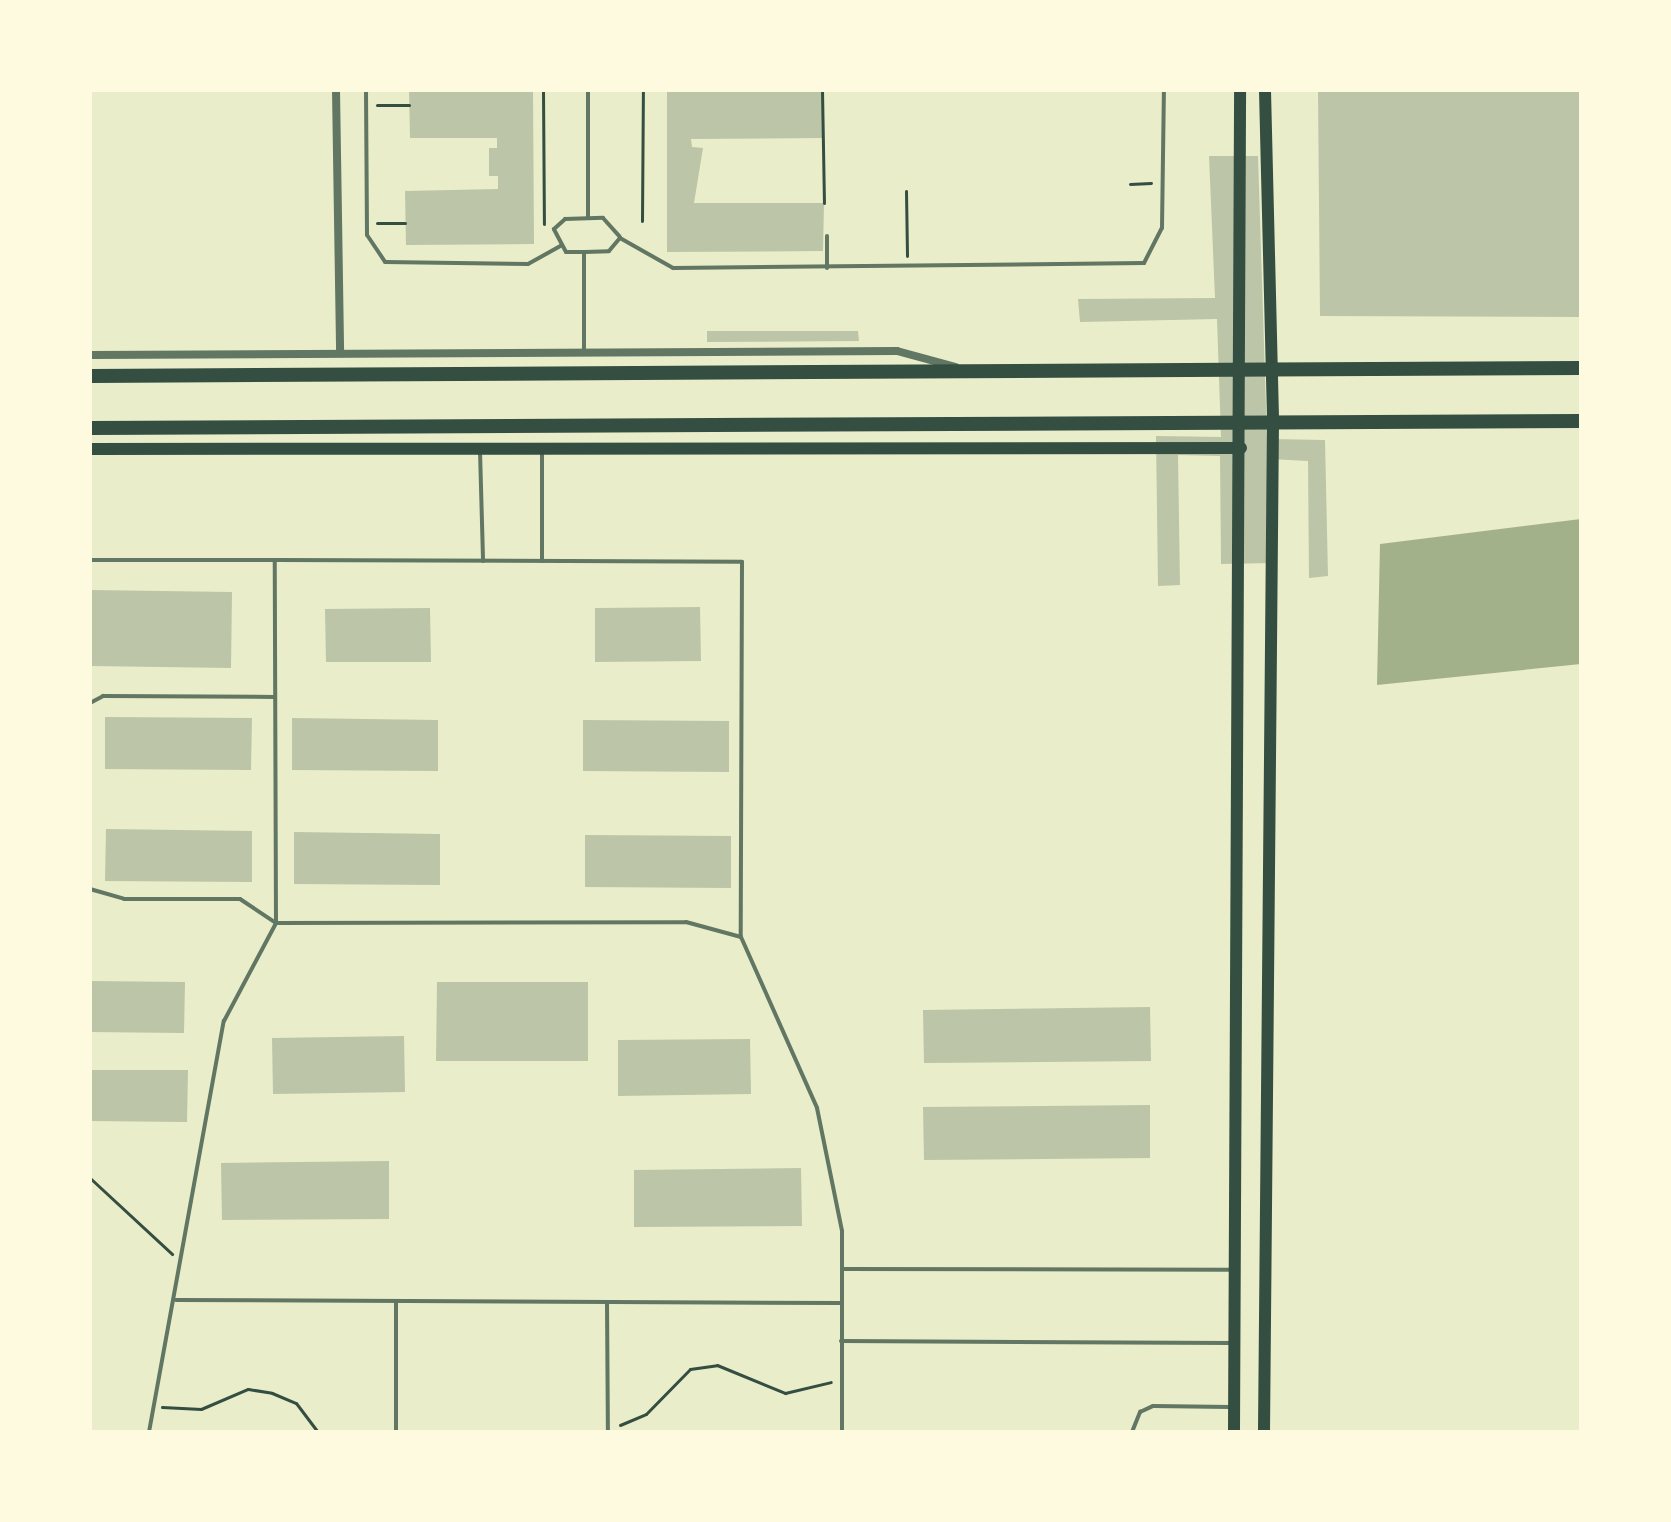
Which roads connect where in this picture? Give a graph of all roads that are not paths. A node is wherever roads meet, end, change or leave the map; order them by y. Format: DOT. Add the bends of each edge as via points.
graph roads {
  1 [pos="336,90"];
  2 [pos="366,90"];
  3 [pos="588,90"];
  4 [pos="1164,90"];
  5 [pos="1240,90"];
  6 [pos="1265,90"];
  7 [pos="588,218"];
  8 [pos="827,236"];
  9 [pos="620,238"];
  10 [pos="561,246"];
  11 [pos="584,252"];
  12 [pos="827,268"];
  13 [pos="584,352"];
  14 [pos="340,353"];
  15 [pos="90,355"];
  16 [pos="1271,368"];
  17 [pos="1581,368"];
  18 [pos="1241,370"];
  19 [pos="973,371"];
  20 [pos="90,376"];
  21 [pos="1241,418"];
  22 [pos="1273,418"];
  23 [pos="1581,421"];
  24 [pos="90,428"];
  25 [pos="1241,448"];
  26 [pos="90,449"];
  27 [pos="480,449"];
  28 [pos="542,449"];
  29 [pos="90,560"];
  30 [pos="275,560"];
  31 [pos="483,561"];
  32 [pos="542,561"];
  33 [pos="275,697"];
  34 [pos="90,703"];
  35 [pos="90,889"];
  36 [pos="276,923"];
  37 [pos="741,937"];
  38 [pos="842,1269"];
  39 [pos="1235,1270"];
  40 [pos="176,1300"];
  41 [pos="396,1301"];
  42 [pos="607,1302"];
  43 [pos="841,1303"];
  44 [pos="841,1341"];
  45 [pos="1235,1343"];
  46 [pos="1234,1407"];
  47 [pos="608,1429"];
  48 [pos="149,1432"];
  49 [pos="396,1432"];
  50 [pos="842,1432"];
  51 [pos="1132,1432"];
  52 [pos="1234,1432"];
  53 [pos="1264,1432"];
  1 -- 14 [label="street"];
  2 -- 10 [label="lane" via="367,223 373,250 401,265 528,264"];
  3 -- 7 [label="lane"];
  4 -- 12 [label="lane" via="1162,228 1144,263"];
  5 -- 18 [label="main road"];
  6 -- 16 [label="main road"];
  7 -- 9 [label="lane" via="603,218"];
  7 -- 10 [label="lane" via="565,219 554,229"];
  8 -- 12 [label="lane"];
  9 -- 11 [label="lane" via="609,251"];
  9 -- 12 [label="lane" via="673,268"];
  10 -- 11 [label="lane"];
  11 -- 13 [label="lane"];
  13 -- 14 [label="street"];
  13 -- 19 [label="street" via="897,351"];
  14 -- 15 [label="street"];
  16 -- 17 [label="main road"];
  16 -- 18 [label="main road"];
  16 -- 22 [label="main road"];
  18 -- 19 [label="main road"];
  18 -- 21 [label="main road"];
  19 -- 20 [label="main road"];
  21 -- 22 [label="main road"];
  21 -- 24 [label="main road"];
  21 -- 25 [label="main road"];
  22 -- 23 [label="main road"];
  22 -- 53 [label="main road"];
  25 -- 28 [label="main road"];
  25 -- 39 [label="main road"];
  26 -- 27 [label="main road"];
  27 -- 28 [label="main road"];
  27 -- 31 [label="lane"];
  28 -- 32 [label="lane"];
  29 -- 30 [label="lane"];
  30 -- 31 [label="lane"];
  30 -- 33 [label="lane"];
  31 -- 32 [label="lane"];
  32 -- 37 [label="lane" via="742,562"];
  33 -- 34 [label="lane" via="103,696"];
  33 -- 36 [label="lane"];
  35 -- 36 [label="lane" via="124,899 240,899"];
  36 -- 37 [label="lane" via="686,922"];
  36 -- 40 [label="lane" via="224,1021"];
  37 -- 38 [label="lane" via="817,1108 842,1231"];
  38 -- 39 [label="lane"];
  38 -- 43 [label="lane"];
  39 -- 45 [label="main road"];
  40 -- 41 [label="lane"];
  40 -- 48 [label="lane"];
  41 -- 42 [label="lane"];
  41 -- 49 [label="lane"];
  42 -- 43 [label="lane"];
  42 -- 47 [label="lane"];
  43 -- 44 [label="lane"];
  44 -- 45 [label="lane"];
  44 -- 50 [label="lane"];
  45 -- 46 [label="main road"];
  46 -- 51 [label="lane" via="1153,1406 1140,1412"];
  46 -- 52 [label="main road"];
}
